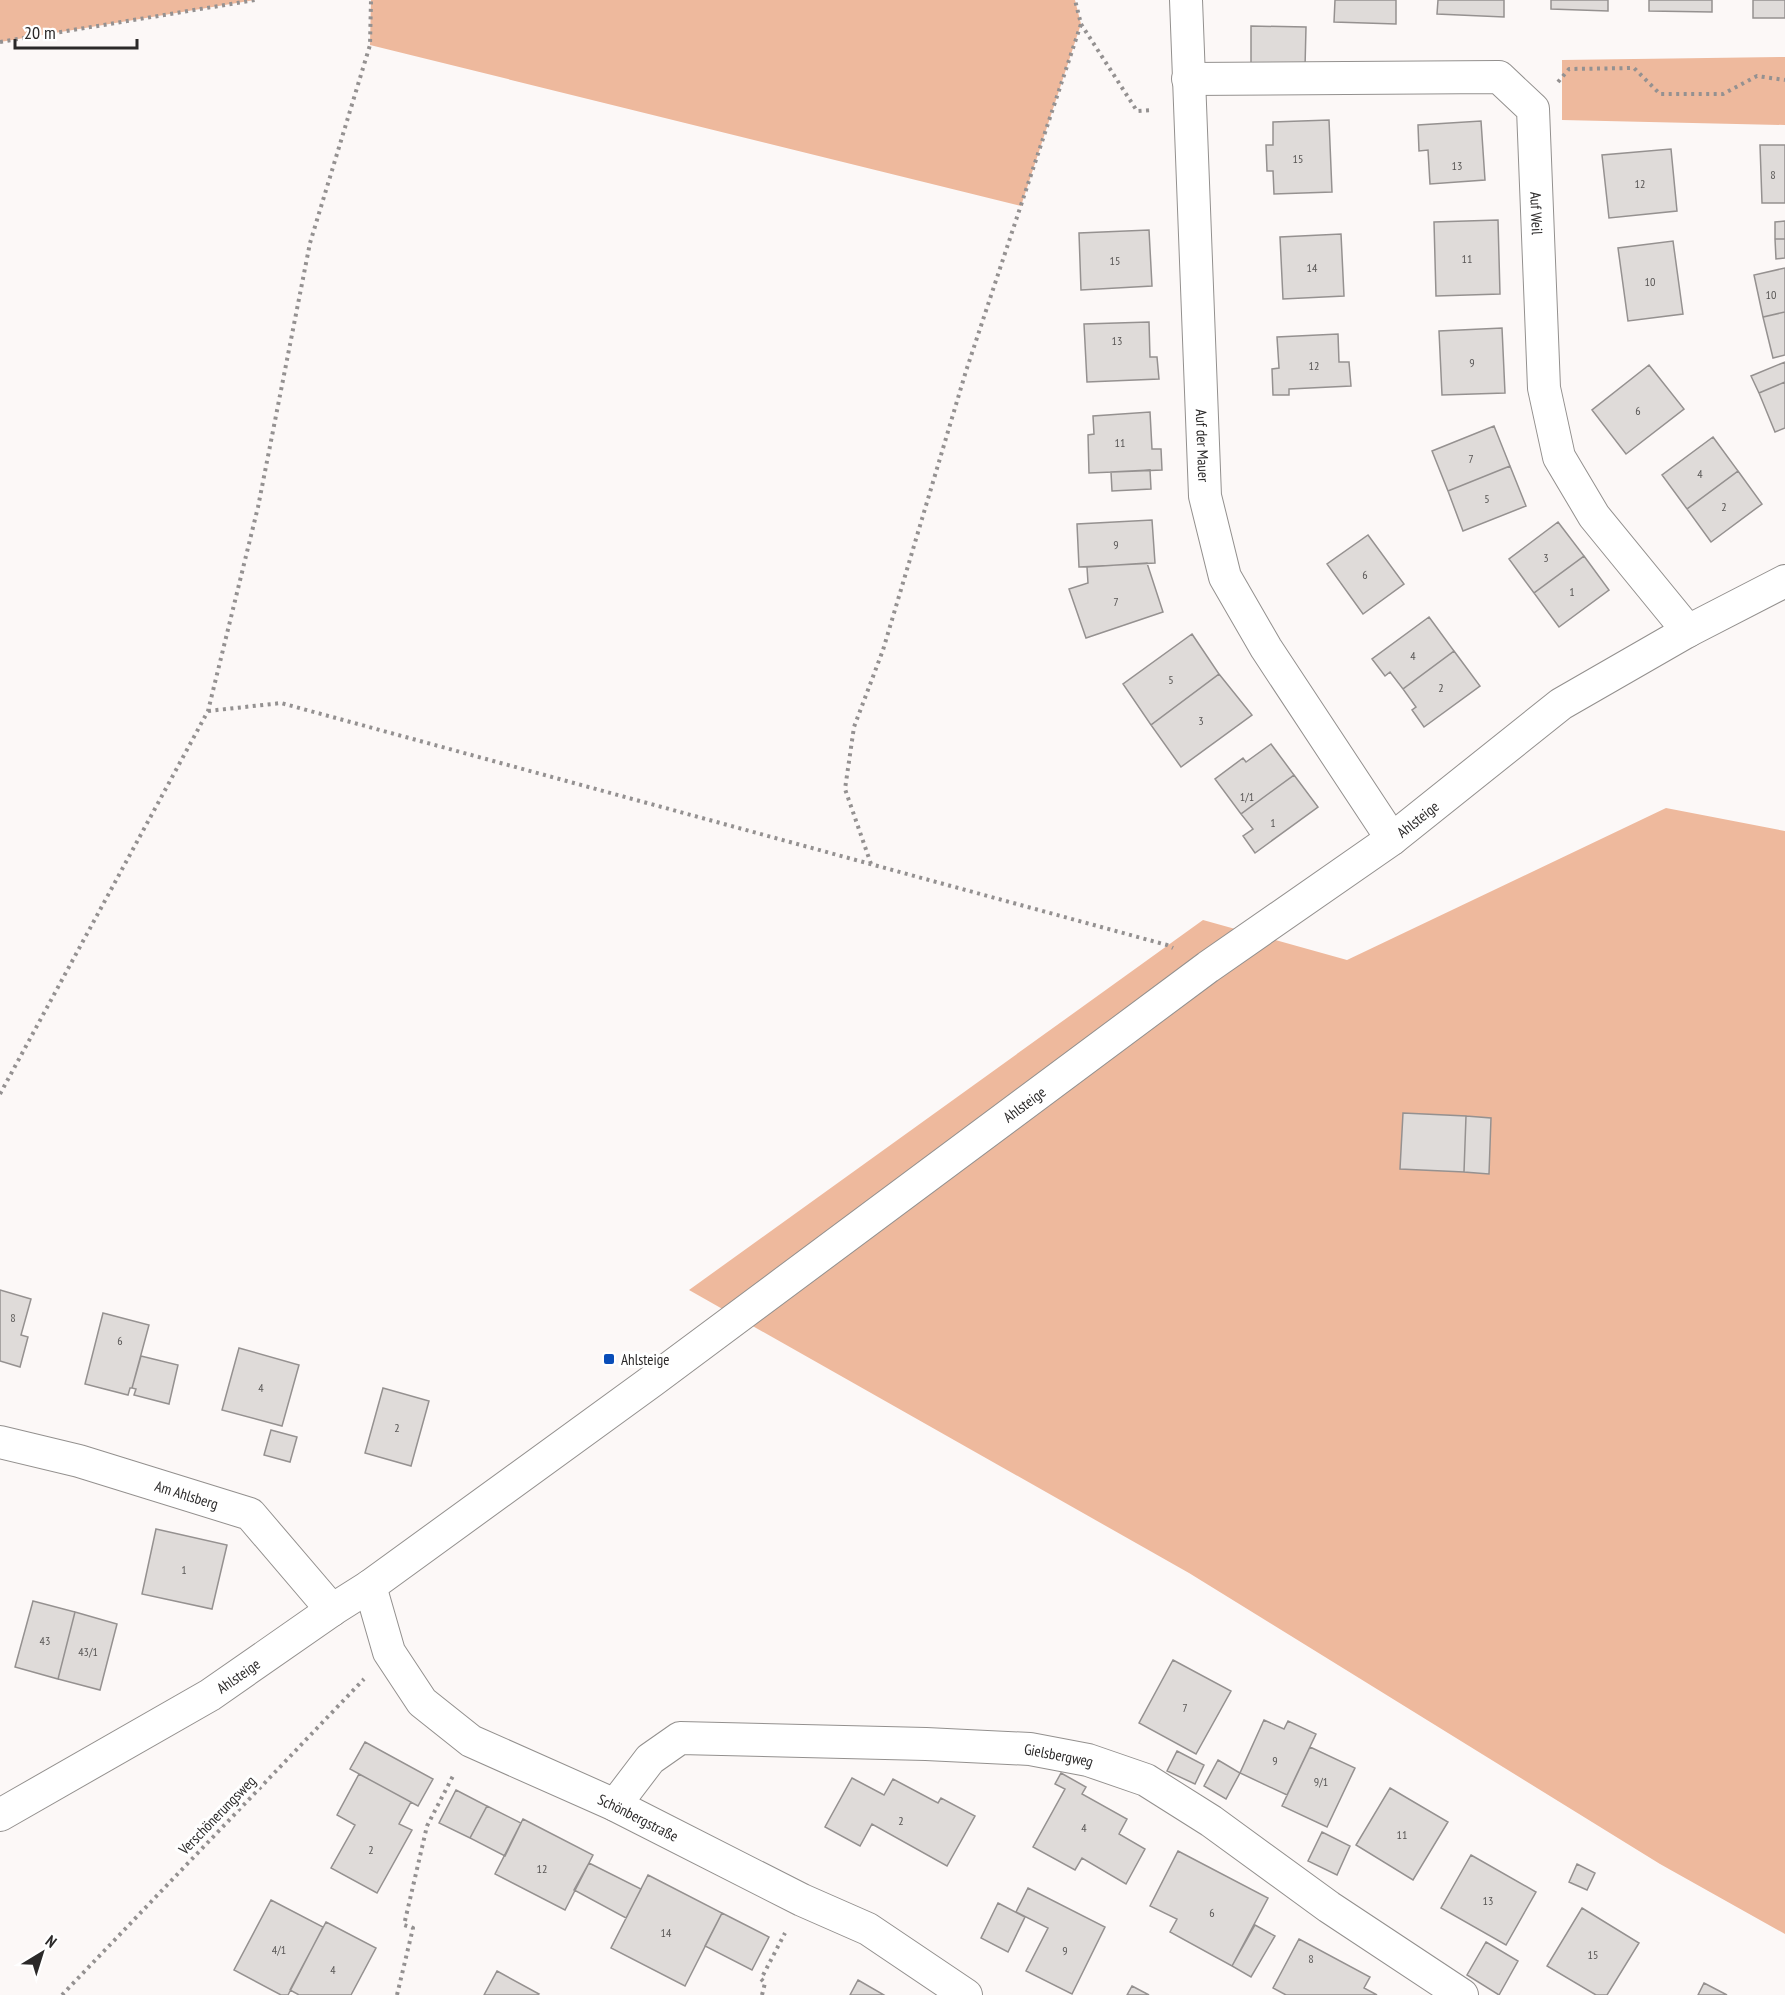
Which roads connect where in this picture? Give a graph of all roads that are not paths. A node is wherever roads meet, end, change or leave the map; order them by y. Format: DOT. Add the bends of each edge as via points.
graph roads {
  1 [pos="1186,0"];
  2 [pos="1188,79"];
  3 [pos="1785,580"];
  4 [pos="1688,631"];
  5 [pos="1392,839"];
  6 [pos="0,1442"];
  7 [pos="370,1586"];
  8 [pos="332,1610"];
  9 [pos="615,1805"];
  10 [pos="0,1815"];
  11 [pos="966,1995"];
  12 [pos="1462,1995"];
  1 -- 2 [label="street, Auf der Mauer"];
  2 -- 4 [label="street, Auf Weil" via="1499,76 1533,109 1544,388 1559,457 1594,516"];
  2 -- 5 [label="street, Auf der Mauer" via="1205,496 1225,577 1266,648"];
  3 -- 4 [label="street, Ahlsteige"];
  4 -- 5 [label="street, Ahlsteige" via="1561,704"];
  5 -- 7 [label="street, Ahlsteige" via="1208,967"];
  6 -- 8 [label="street, Am Ahlsberg" via="79,1461 250,1514"];
  7 -- 8 [label="street, Ahlsteige"];
  7 -- 9 [label="street, Schönbergstraße" via="389,1652 422,1702 471,1742"];
  8 -- 10 [label="street, Ahlsteige" via="210,1695"];
  9 -- 11 [label="street, Schönbergstraße" via="802,1900 868,1929"];
  9 -- 12 [label="street, Gielsbergweg" via="650,1758 680,1738 1030,1749 1088,1760 1146,1780"];
}
